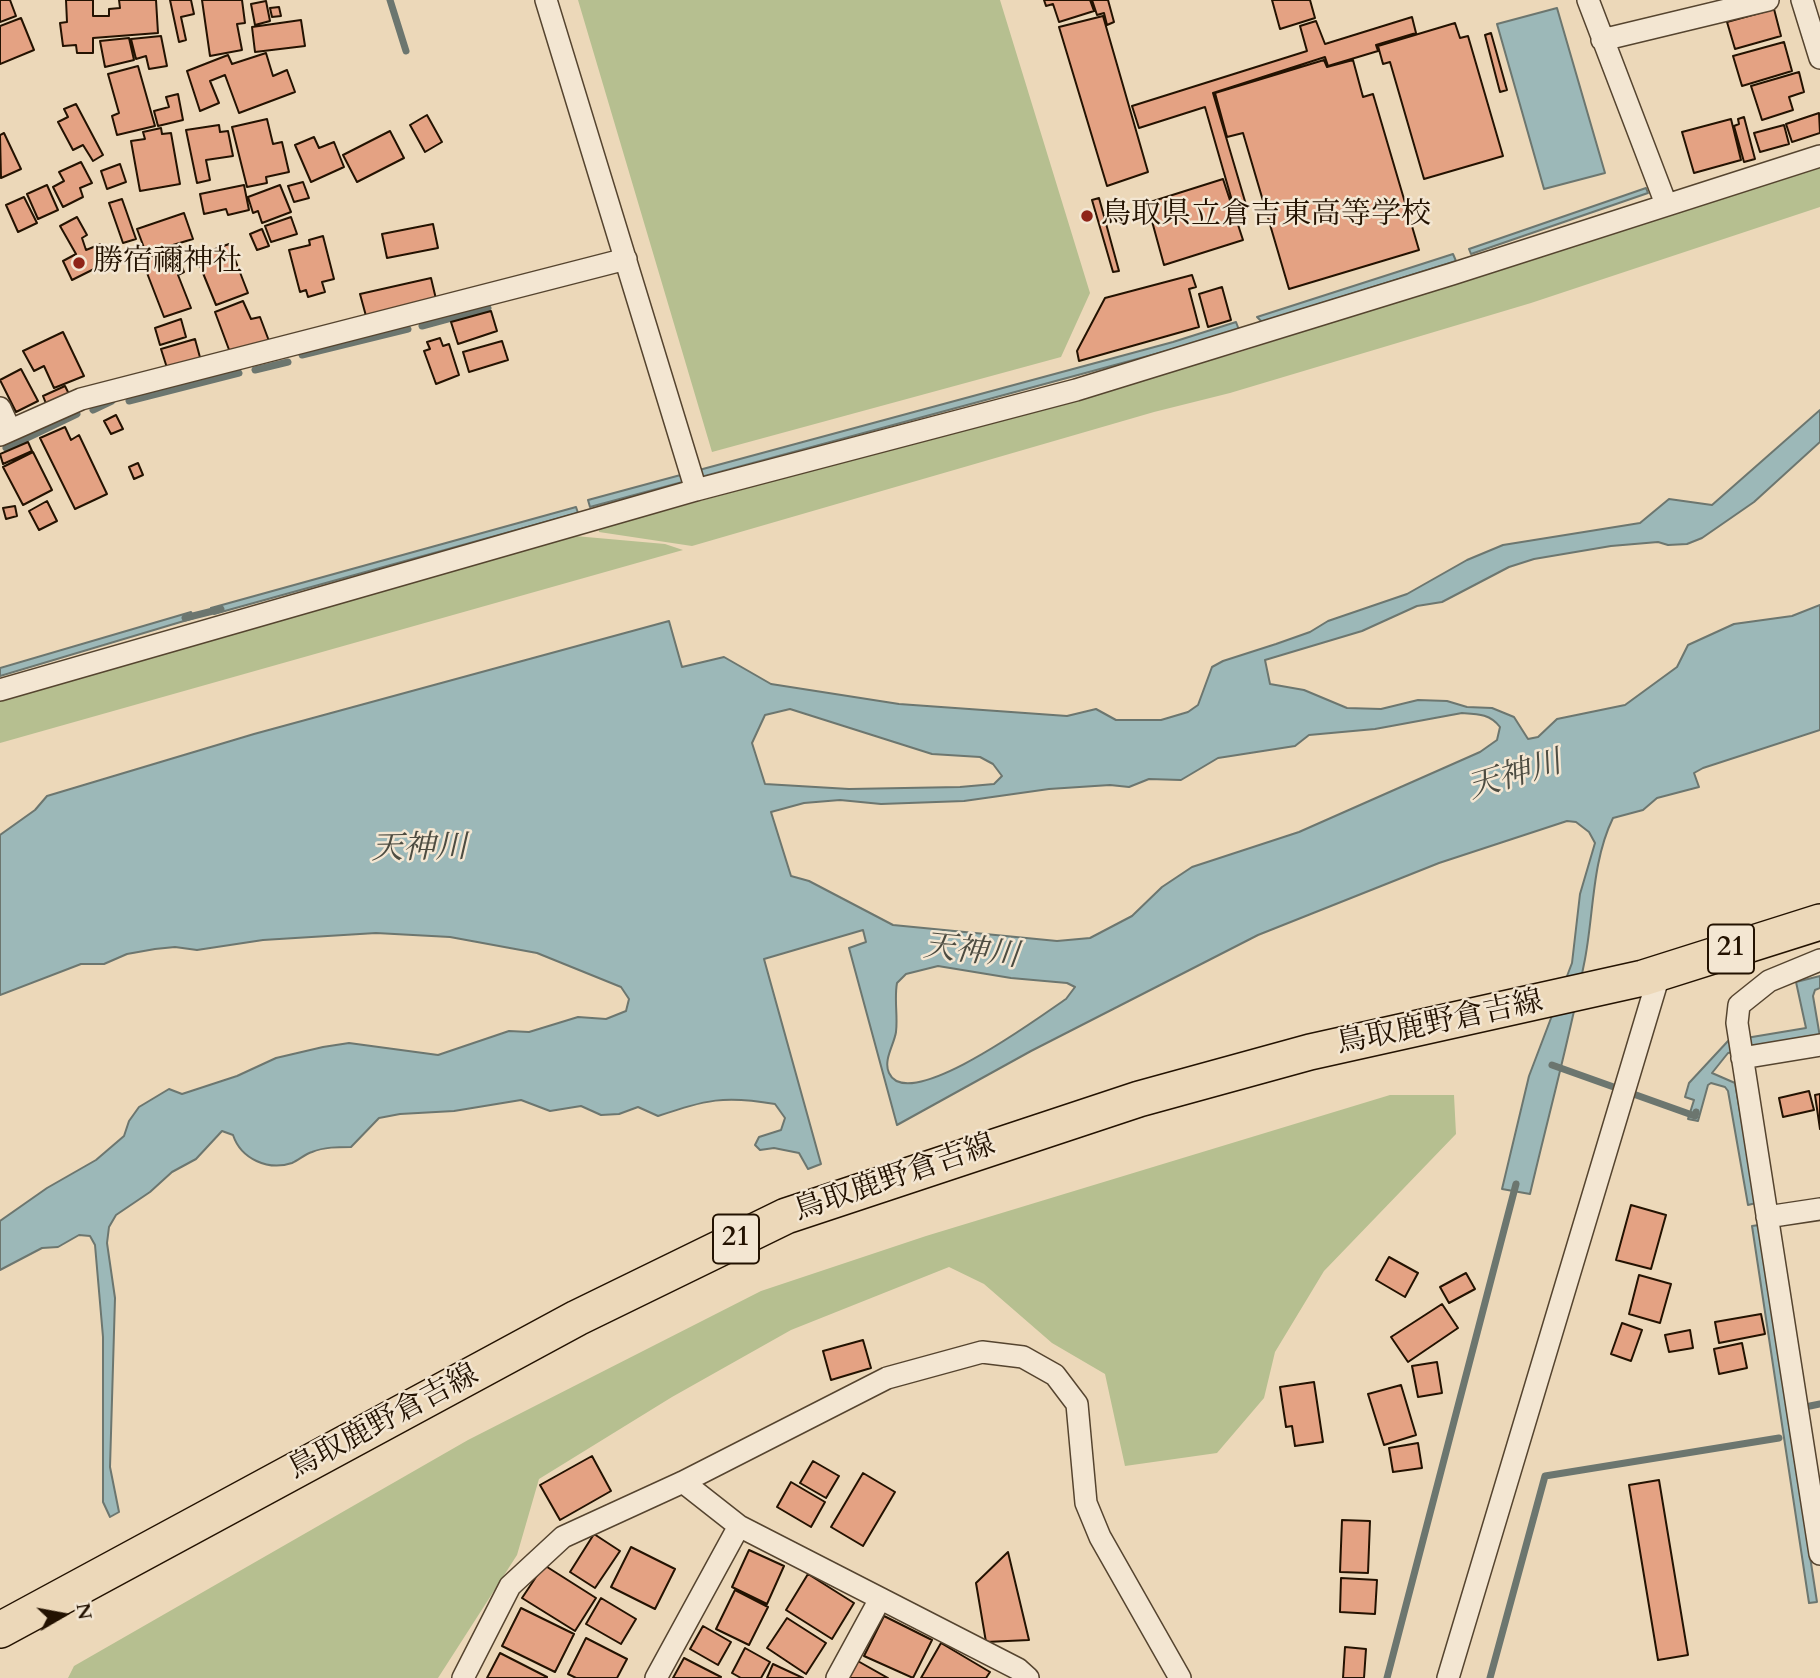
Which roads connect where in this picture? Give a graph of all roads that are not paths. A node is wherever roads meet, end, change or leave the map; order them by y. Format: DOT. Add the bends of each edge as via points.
graph roads {
  1 [pos="546,0"];
  2 [pos="1588,0"];
  3 [pos="1768,0"];
  4 [pos="1802,0"];
  5 [pos="1602,40"];
  6 [pos="1820,58"];
  7 [pos="1820,156"];
  8 [pos="1666,204"];
  9 [pos="626,258"];
  10 [pos="0,408"];
  11 [pos="5,432"];
  12 [pos="696,490"];
  13 [pos="0,690"];
  14 [pos="1820,922"];
  15 [pos="1820,960"];
  16 [pos="1652,975"];
  17 [pos="1820,1045"];
  18 [pos="1742,1058"];
  19 [pos="1820,1209"];
  20 [pos="1767,1217"];
  21 [pos="684,1482"];
  22 [pos="739,1526"];
  23 [pos="1820,1554"];
  24 [pos="880,1599"];
  25 [pos="0,1630"];
  26 [pos="1019,1675"];
  27 [pos="463,1678"];
  28 [pos="656,1678"];
  29 [pos="837,1678"];
  30 [pos="1180,1678"];
  31 [pos="1448,1678"];
  1 -- 9 [label="street"];
  2 -- 5 [label="street"];
  3 -- 5 [label="street"];
  4 -- 6 [label="street"];
  5 -- 8 [label="street"];
  7 -- 8 [label="street"];
  8 -- 12 [label="street" via="1076,390"];
  9 -- 11 [label="street" via="81,399"];
  9 -- 12 [label="street"];
  10 -- 11 [label="street"];
  12 -- 13 [label="street"];
  14 -- 16 [label="main road, 鳥取鹿野倉吉線 / 21"];
  15 -- 18 [label="street" via="1769,981 1739,1005"];
  16 -- 25 [label="main road, 鳥取鹿野倉吉線 / 21" via="1310,1052 1139,1099 786,1216 577,1318"];
  16 -- 31 [label="street"];
  17 -- 18 [label="street"];
  18 -- 20 [label="street"];
  19 -- 20 [label="street"];
  20 -- 23 [label="street"];
  21 -- 22 [label="street"];
  21 -- 27 [label="street" via="563,1537 510,1586"];
  21 -- 30 [label="street" via="887,1378 982,1352 1023,1357 1055,1375 1077,1404 1086,1503 1100,1537"];
  22 -- 24 [label="street"];
  22 -- 28 [label="street"];
  24 -- 26 [label="street"];
  24 -- 29 [label="street"];
}
